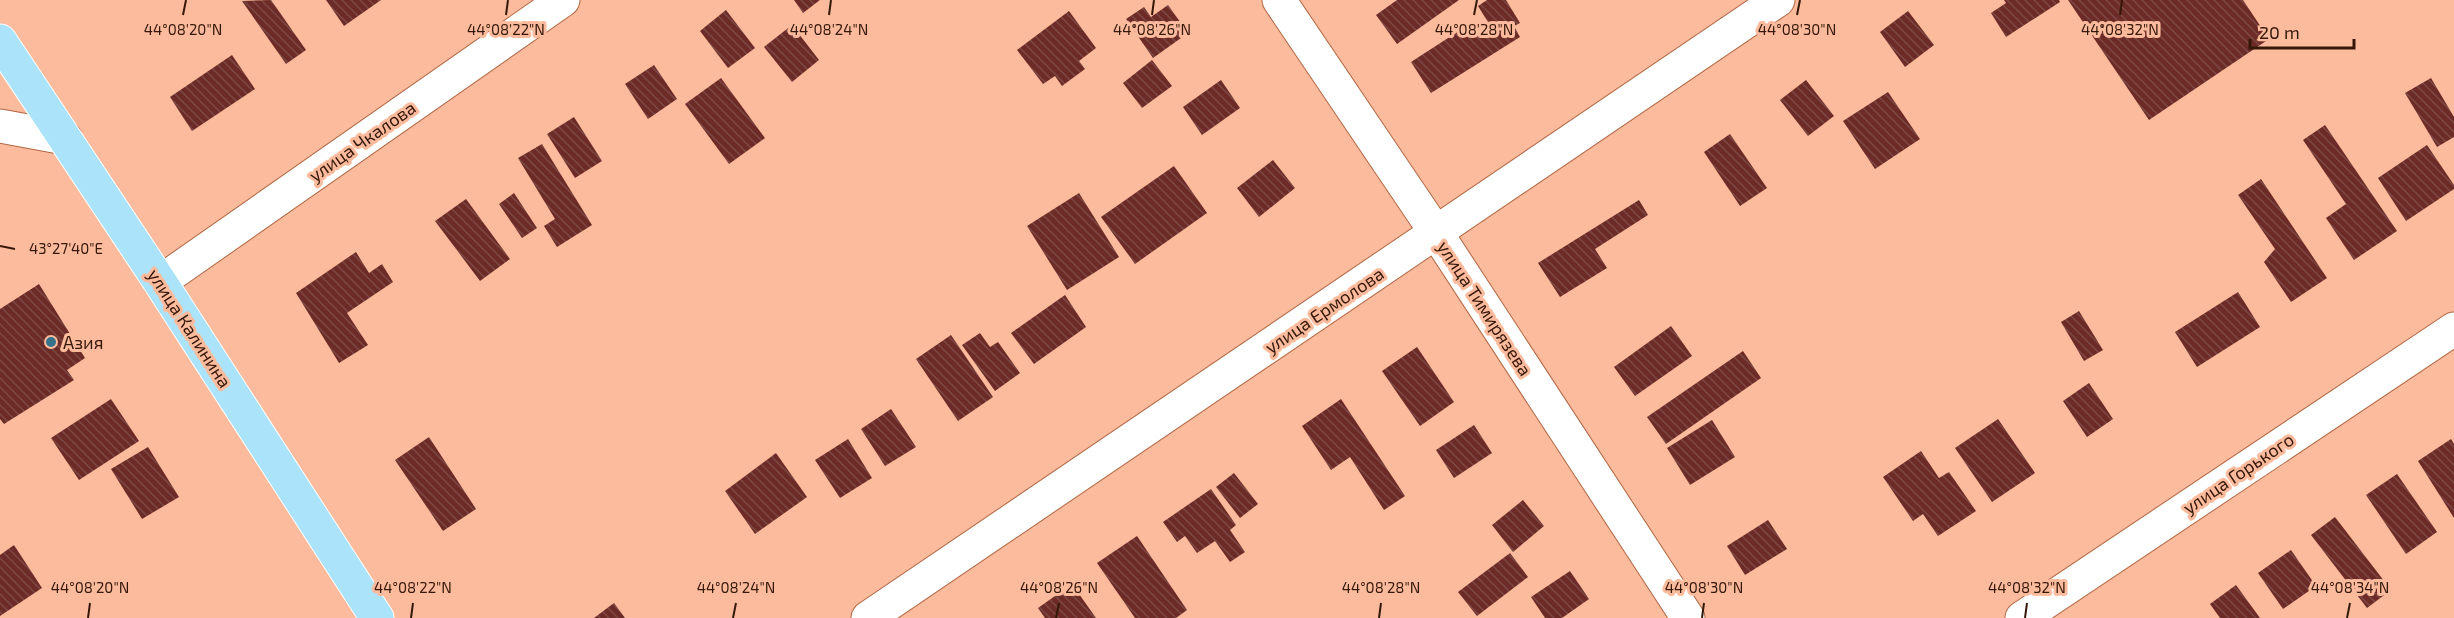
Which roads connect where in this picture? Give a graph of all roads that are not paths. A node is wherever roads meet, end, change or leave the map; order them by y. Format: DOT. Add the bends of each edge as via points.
graph roads {
  1 [pos="563,0"];
  2 [pos="1279,0"];
  3 [pos="1778,0"];
  4 [pos="0,41"];
  5 [pos="0,126"];
  6 [pos="64,138"];
  7 [pos="1437,234"];
  8 [pos="160,282"];
  9 [pos="2454,329"];
  10 [pos="2058,607"];
  11 [pos="377,618"];
  12 [pos="868,618"];
  13 [pos="1688,618"];
  14 [pos="2022,618"];
  1 -- 8 [label="street, улица Чкалова"];
  2 -- 7 [label="street, улица Тимирязева"];
  3 -- 7 [label="street, улица Ермолова"];
  4 -- 6 [label="main road, улица Калинина"];
  5 -- 6 [label="street"];
  6 -- 8 [label="main road, улица Калинина"];
  7 -- 12 [label="street, улица Ермолова"];
  7 -- 13 [label="street, улица Тимирязева"];
  8 -- 11 [label="main road, улица Калинина"];
  9 -- 10 [label="street, улица Горького"];
  10 -- 14 [label="street, улица Горького"];
}
